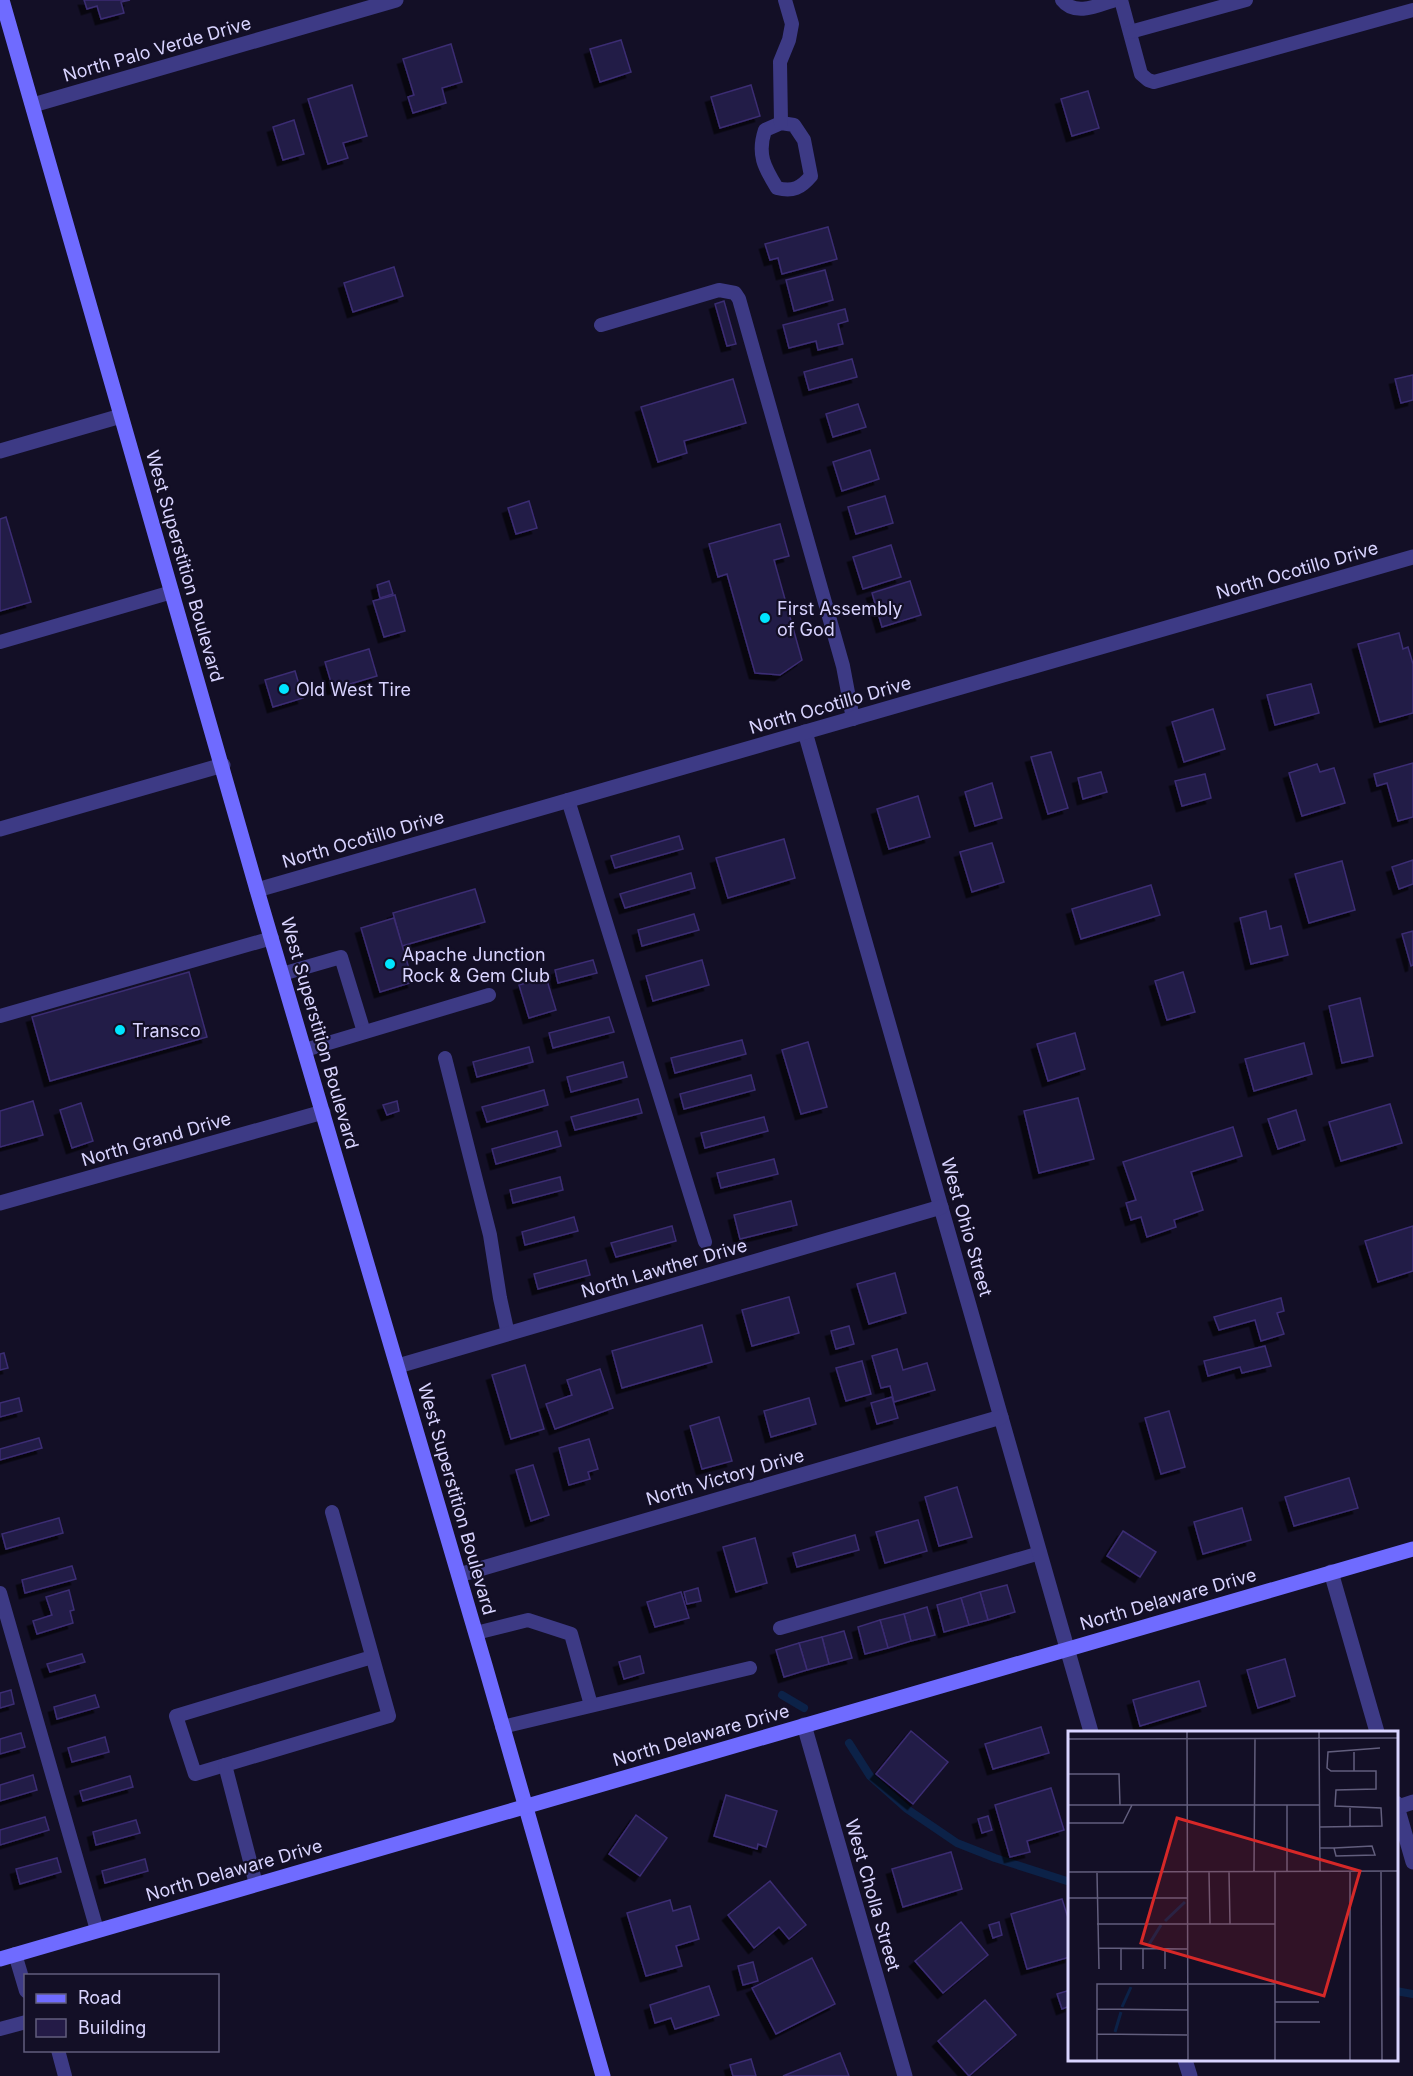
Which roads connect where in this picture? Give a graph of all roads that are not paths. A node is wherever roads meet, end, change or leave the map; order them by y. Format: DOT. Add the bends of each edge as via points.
graph roads {
  1 [pos="2,0"];
  2 [pos="396,0"];
  3 [pos="785,0"];
  4 [pos="1062,0"];
  5 [pos="1115,0"];
  6 [pos="1121,0"];
  7 [pos="1246,0"];
  8 [pos="1413,10"];
  9 [pos="1130,32"];
  10 [pos="33,105"];
  11 [pos="781,123"];
  12 [pos="601,325"];
  13 [pos="121,416"];
  14 [pos="0,451"];
  15 [pos="1413,557"];
  16 [pos="172,592"];
  17 [pos="0,642"];
  18 [pos="853,718"];
  19 [pos="805,732"];
  20 [pos="222,765"];
  21 [pos="568,801"];
  22 [pos="0,829"];
  23 [pos="257,890"];
  24 [pos="272,938"];
  25 [pos="282,974"];
  26 [pos="489,995"];
  27 [pos="0,1016"];
  28 [pos="364,1032"];
  29 [pos="305,1050"];
  30 [pos="445,1058"];
  31 [pos="323,1112"];
  32 [pos="0,1203"];
  33 [pos="941,1207"];
  34 [pos="705,1242"];
  35 [pos="508,1334"];
  36 [pos="398,1366"];
  37 [pos="1001,1417"];
  38 [pos="332,1512"];
  39 [pos="1413,1549"];
  40 [pos="1040,1553"];
  41 [pos="1331,1572"];
  42 [pos="459,1575"];
  43 [pos="0,1593"];
  44 [pos="780,1628"];
  45 [pos="476,1633"];
  46 [pos="1067,1648"];
  47 [pos="372,1657"];
  48 [pos="750,1668"];
  49 [pos="591,1706"];
  50 [pos="804,1725"];
  51 [pos="502,1727"];
  52 [pos="1091,1731"];
  53 [pos="1377,1731"];
  54 [pos="225,1765"];
  55 [pos="1413,1802"];
  56 [pos="1398,1805"];
  57 [pos="525,1806"];
  58 [pos="1398,1809"];
  59 [pos="1413,1862"];
  60 [pos="256,1884"];
  61 [pos="98,1930"];
  62 [pos="15,1954"];
  63 [pos="0,1959"];
  64 [pos="24,1984"];
  65 [pos="24,2023"];
  66 [pos="0,2029"];
  67 [pos="59,2052"];
  68 [pos="1185,2061"];
  69 [pos="65,2076"];
  70 [pos="603,2076"];
  71 [pos="905,2076"];
  72 [pos="1190,2076"];
  1 -- 10 [label="main road, West Superstition Boulevard"];
  2 -- 10 [label="street, North Palo Verde Drive"];
  3 -- 11 [label="lane" via="792,24 780,62"];
  4 -- 5 [label="lane" via="1074,8 1085,9"];
  6 -- 9 [label="lane"];
  7 -- 9 [label="lane"];
  8 -- 9 [label="lane" via="1154,82 1142,74"];
  10 -- 13 [label="main road, West Superstition Boulevard"];
  11 -- 11 [label="lane" via="794,125 804,140 811,176 801,187 787,190 777,188 766,170 760,144 765,130"];
  12 -- 18 [label="lane" via="719,290 735,293 739,299 843,666"];
  13 -- 14 [label="street"];
  13 -- 16 [label="main road, West Superstition Boulevard"];
  15 -- 18 [label="street, North Ocotillo Drive"];
  16 -- 17 [label="lane"];
  16 -- 20 [label="main road, West Superstition Boulevard"];
  18 -- 19 [label="street, North Ocotillo Drive"];
  19 -- 21 [label="street, North Ocotillo Drive"];
  19 -- 33 [label="street, West Ohio Street"];
  20 -- 22 [label="street"];
  20 -- 23 [label="main road, West Superstition Boulevard"];
  21 -- 23 [label="street, North Ocotillo Drive"];
  21 -- 34 [label="lane"];
  23 -- 24 [label="main road, West Superstition Boulevard"];
  24 -- 25 [label="main road, West Superstition Boulevard"];
  24 -- 27 [label="lane"];
  25 -- 28 [label="lane" via="341,957"];
  25 -- 29 [label="main road, West Superstition Boulevard"];
  26 -- 28 [label="lane"];
  28 -- 29 [label="lane"];
  29 -- 31 [label="main road, West Superstition Boulevard"];
  30 -- 35 [label="lane" via="490,1235"];
  31 -- 32 [label="street, North Grand Drive"];
  31 -- 36 [label="main road, West Superstition Boulevard"];
  33 -- 35 [label="street, North Lawther Drive"];
  33 -- 37 [label="street, West Ohio Street"];
  35 -- 36 [label="street, North Lawther Drive"];
  36 -- 42 [label="main road, West Superstition Boulevard"];
  37 -- 40 [label="street, West Ohio Street"];
  37 -- 42 [label="street, North Victory Drive"];
  38 -- 47 [label="lane"];
  39 -- 41 [label="main road, North Delaware Drive"];
  40 -- 44 [label="lane"];
  40 -- 46 [label="street, West Ohio Street"];
  41 -- 46 [label="main road, North Delaware Drive"];
  41 -- 53 [label="street"];
  42 -- 45 [label="main road, West Superstition Boulevard"];
  43 -- 61 [label="lane"];
  45 -- 49 [label="lane" via="528,1620 571,1634"];
  45 -- 51 [label="main road, West Superstition Boulevard"];
  46 -- 50 [label="main road, North Delaware Drive"];
  46 -- 52 [label="street, West Ohio Street"];
  47 -- 54 [label="lane" via="389,1716"];
  47 -- 54 [label="lane" via="176,1716 195,1774"];
  48 -- 49 [label="lane"];
  49 -- 51 [label="lane"];
  50 -- 57 [label="main road, North Delaware Drive"];
  50 -- 71 [label="street, West Cholla Street"];
  51 -- 57 [label="main road, West Superstition Boulevard"];
  54 -- 60 [label="lane"];
  55 -- 56 [label="street"];
  57 -- 60 [label="main road, North Delaware Drive"];
  57 -- 70 [label="main road, West Superstition Boulevard"];
  58 -- 59 [label="street"];
  60 -- 61 [label="main road, North Delaware Drive"];
  61 -- 62 [label="main road, North Delaware Drive"];
  62 -- 63 [label="main road, North Delaware Drive"];
  62 -- 64 [label="lane"];
  65 -- 66 [label="lane"];
  67 -- 69 [label="lane"];
  68 -- 72 [label="street"];
}
